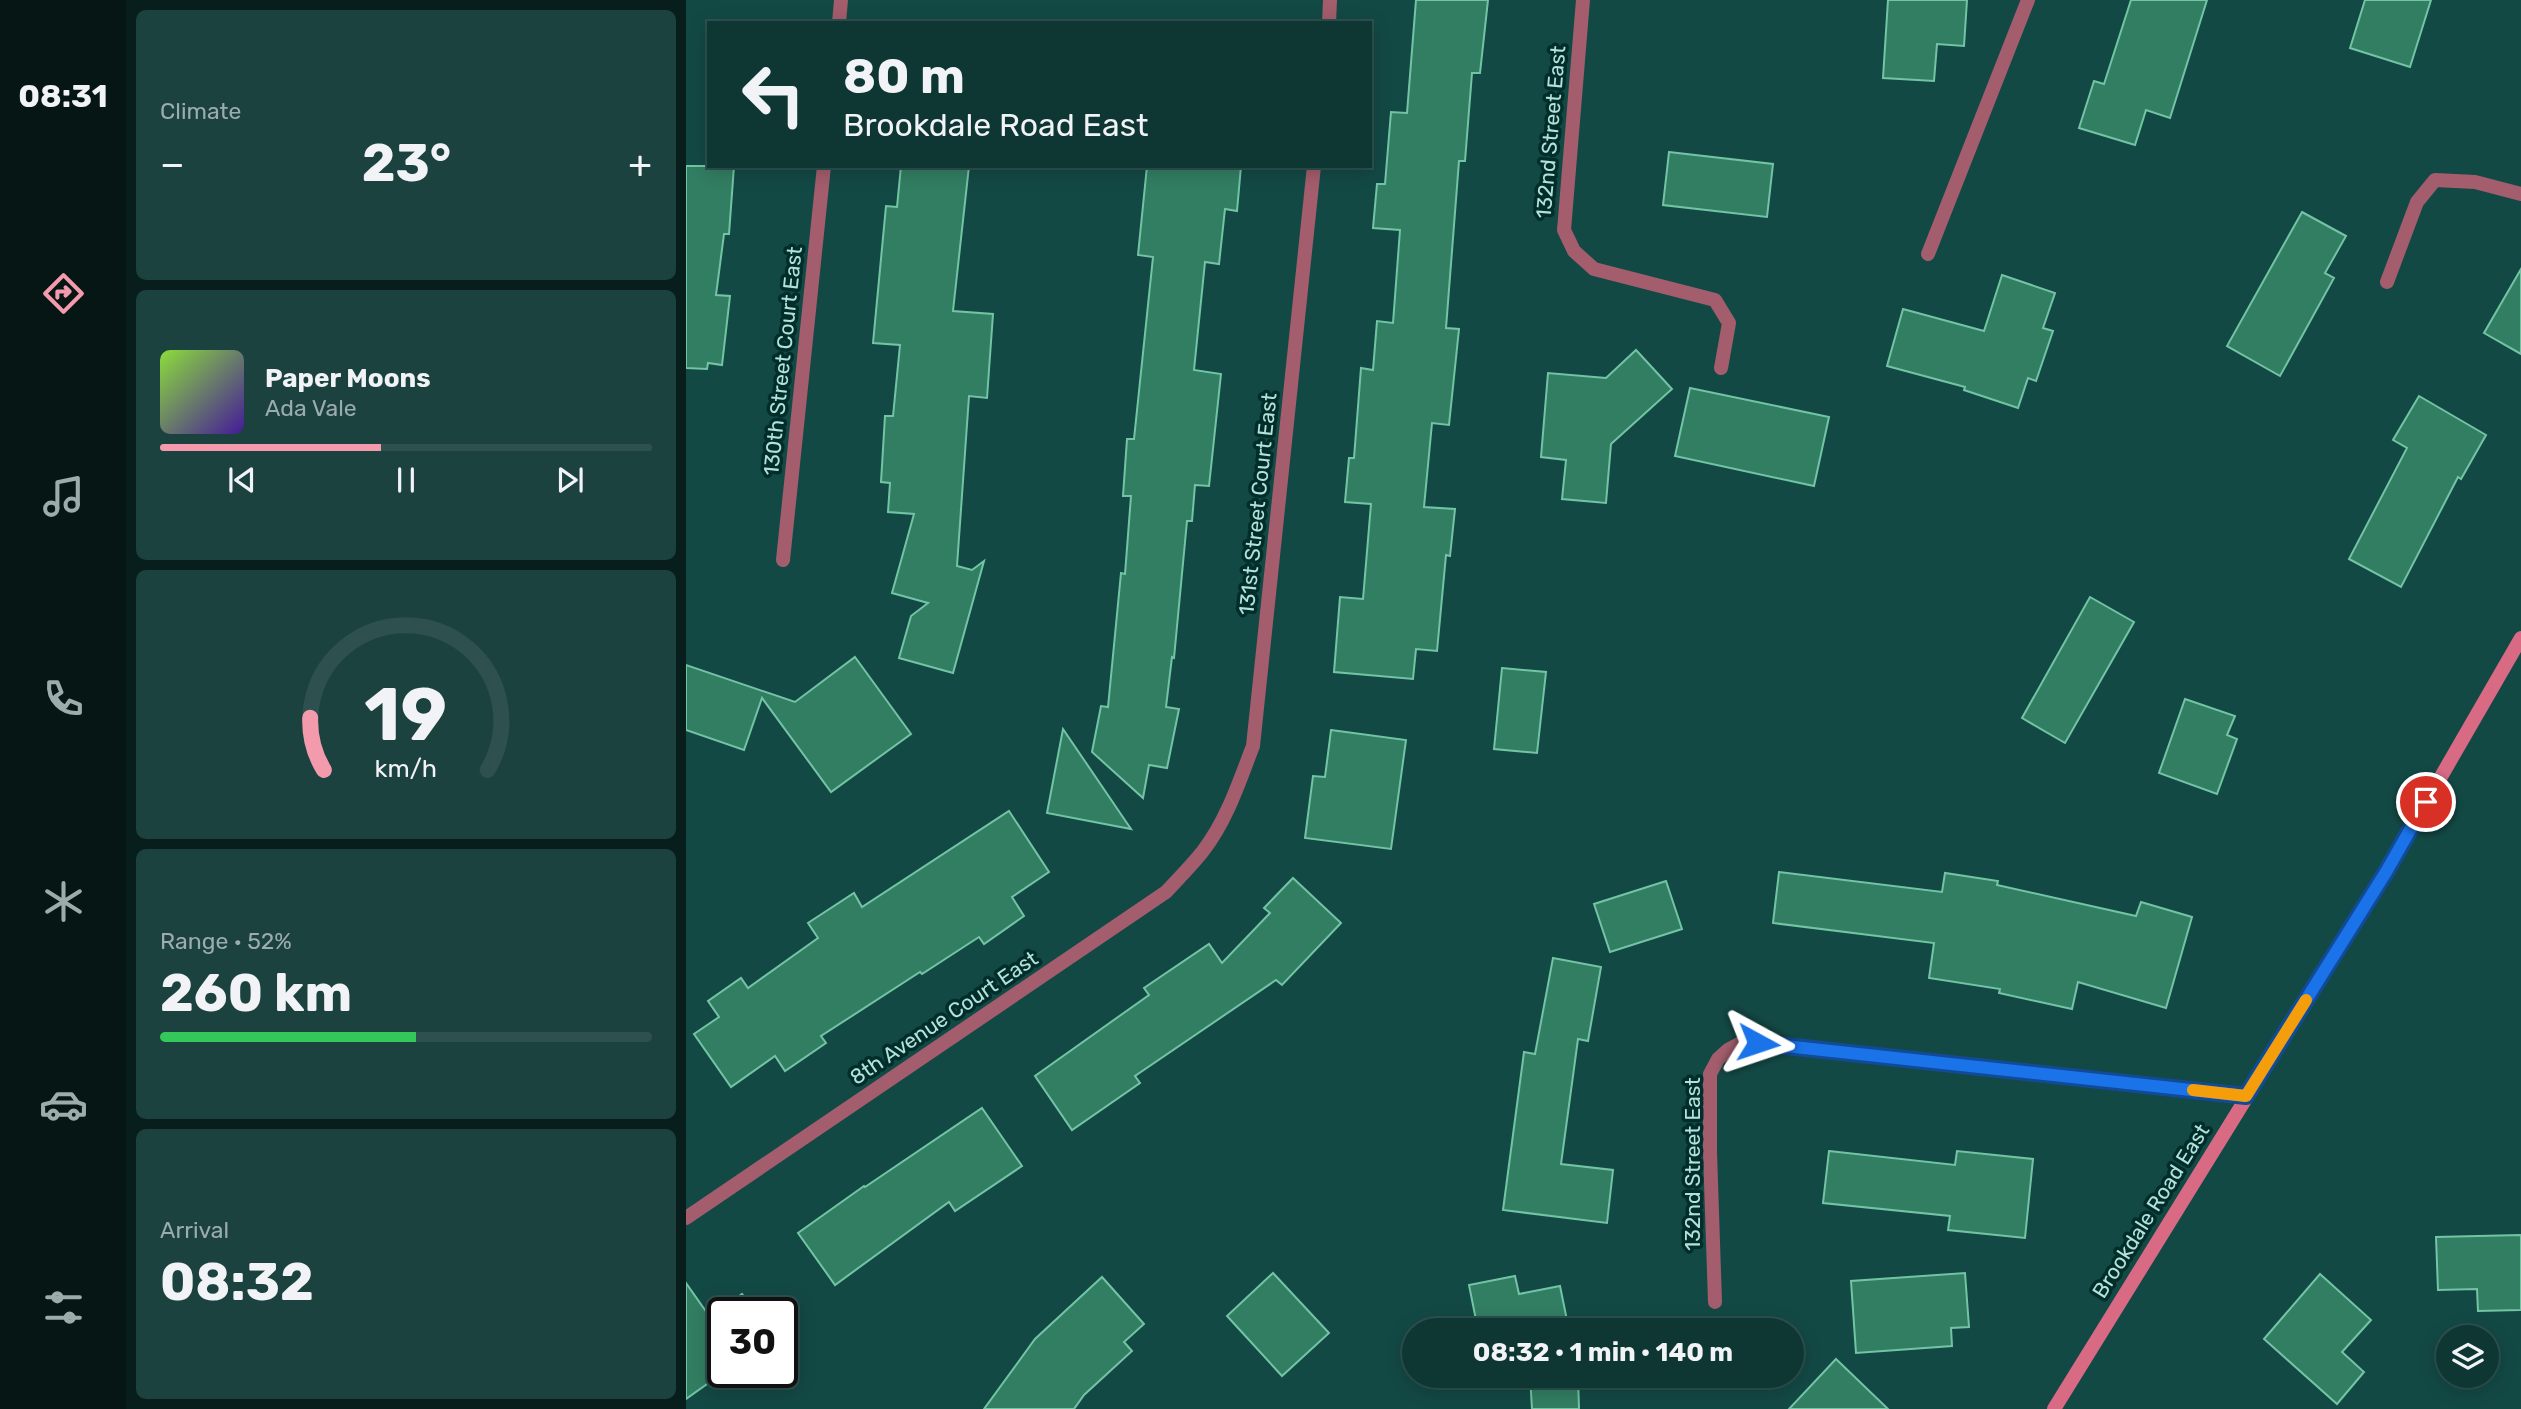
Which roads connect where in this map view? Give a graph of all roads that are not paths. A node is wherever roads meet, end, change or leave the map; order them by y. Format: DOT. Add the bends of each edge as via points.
graph roads {
  1 [pos="841,0"];
  2 [pos="1330,0"];
  3 [pos="1583,0"];
  4 [pos="2028,0"];
  5 [pos="839,21"];
  6 [pos="1329,21"];
  7 [pos="824,168"];
  8 [pos="1314,168"];
  9 [pos="2521,194"];
  10 [pos="1928,254"];
  11 [pos="2387,282"];
  12 [pos="1721,368"];
  13 [pos="783,560"];
  14 [pos="2521,638"];
  15 [pos="1212,838"];
  16 [pos="2246,1096"];
  17 [pos="686,1218"];
  18 [pos="1715,1302"];
  19 [pos="2054,1409"];
  1 -- 5 [label="street"];
  2 -- 6 [label="street"];
  3 -- 12 [label="street, 132nd Street East" via="1564,230 1574,251 1594,269 1714,300 1729,323"];
  4 -- 10 [label="street"];
  7 -- 13 [label="street, 130th Street Court East"];
  8 -- 15 [label="street, 131st Street Court East" via="1253,746 1231,804"];
  9 -- 11 [label="street" via="2475,182 2435,180 2417,202"];
  14 -- 16 [label="main road, Brookdale Road East" via="2386,872"];
  15 -- 17 [label="street, 8th Avenue Court East" via="1166,892"];
  16 -- 18 [label="street, 132nd Street East" via="1743,1042 1718,1059 1710,1074"];
  16 -- 19 [label="main road, Brookdale Road East"];
}
